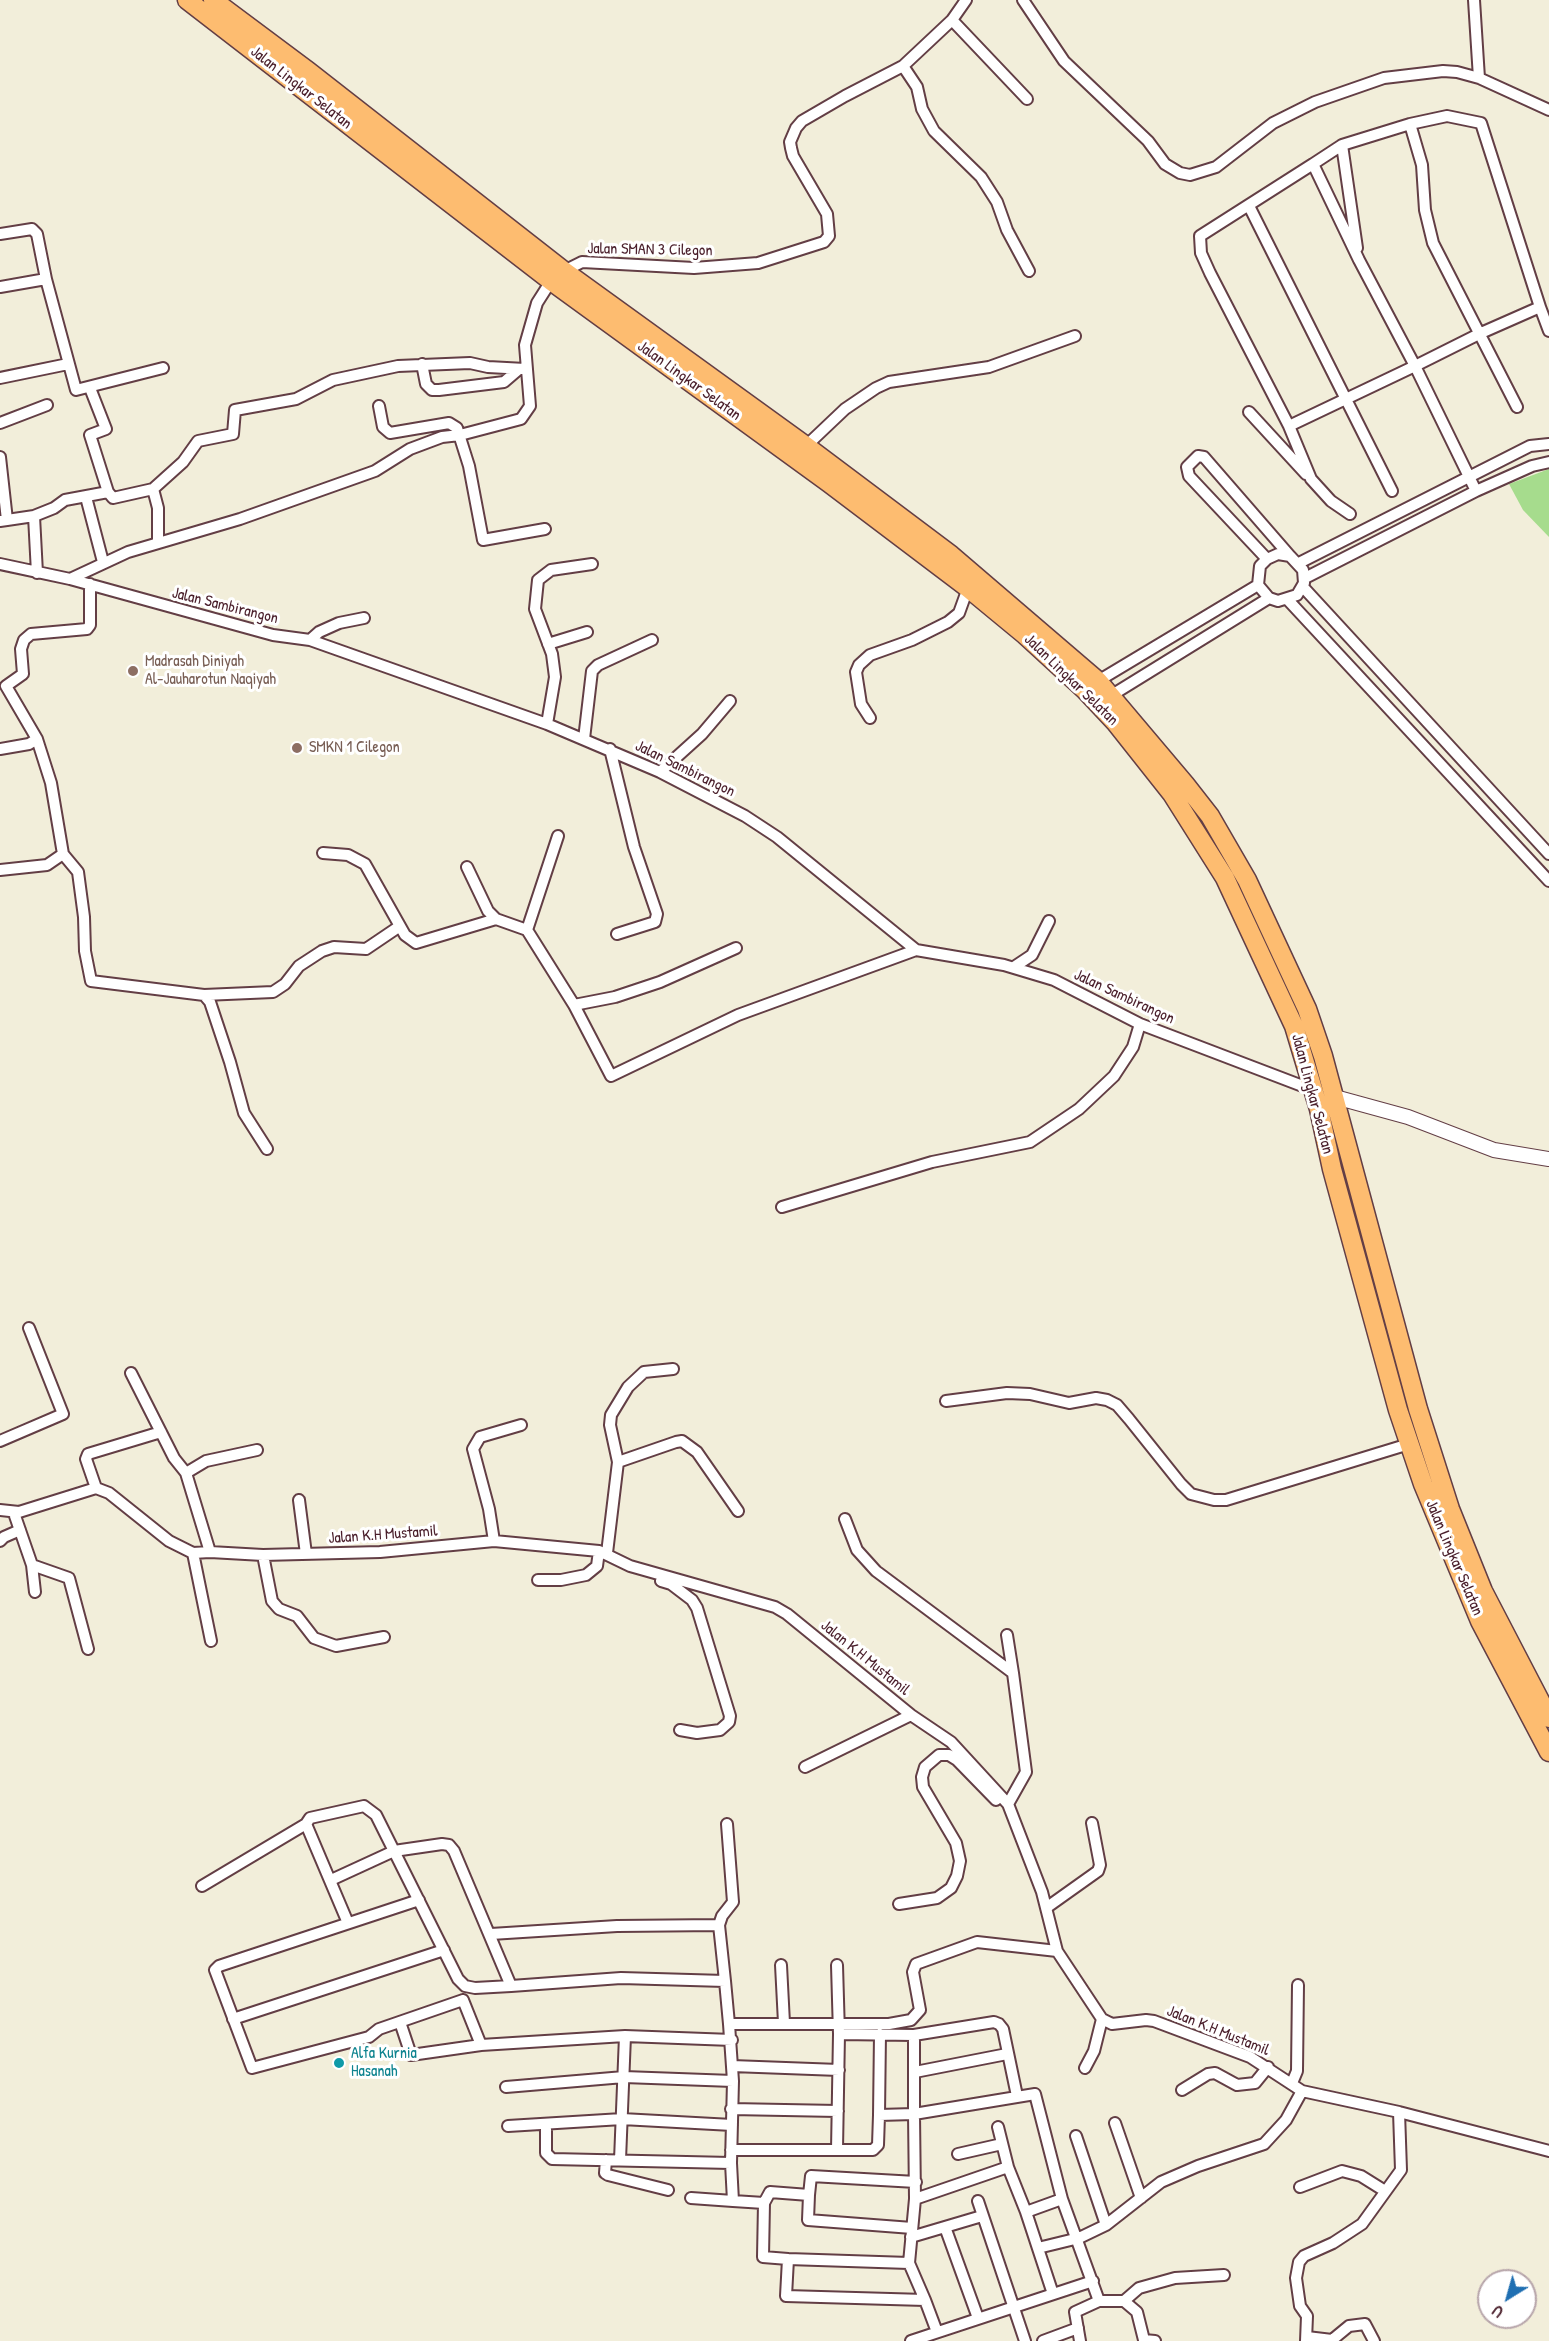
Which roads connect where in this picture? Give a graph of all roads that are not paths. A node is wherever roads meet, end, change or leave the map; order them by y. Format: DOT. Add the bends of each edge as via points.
graph roads {
  1 [pos="187,0"];
  2 [pos="213,0"];
  3 [pos="966,0"];
  4 [pos="1023,0"];
  5 [pos="1474,0"];
  6 [pos="952,20"];
  7 [pos="903,66"];
  8 [pos="1479,78"];
  9 [pos="1027,99"];
  10 [pos="1549,110"];
  11 [pos="1410,124"];
  12 [pos="1342,144"];
  13 [pos="1312,164"];
  14 [pos="1249,206"];
  15 [pos="0,234"];
  16 [pos="1359,260"];
  17 [pos="1029,271"];
  18 [pos="557,276"];
  19 [pos="46,279"];
  20 [pos="0,287"];
  21 [pos="1540,307"];
  22 [pos="1549,331"];
  23 [pos="1481,333"];
  24 [pos="1076,336"];
  25 [pos="68,364"];
  26 [pos="422,364"];
  27 [pos="1415,366"];
  28 [pos="163,368"];
  29 [pos="522,369"];
  30 [pos="0,378"];
  31 [pos="90,388"];
  32 [pos="1346,399"];
  33 [pos="47,405"];
  34 [pos="379,406"];
  35 [pos="1517,407"];
  36 [pos="1249,412"];
  37 [pos="0,423"];
  38 [pos="1289,426"];
  39 [pos="460,435"];
  40 [pos="1549,444"];
  41 [pos="806,446"];
  42 [pos="0,457"];
  43 [pos="1549,462"];
  44 [pos="1468,476"];
  45 [pos="1311,479"];
  46 [pos="153,489"];
  47 [pos="1392,491"];
  48 [pos="1476,491"];
  49 [pos="108,492"];
  50 [pos="86,497"];
  51 [pos="1350,514"];
  52 [pos="34,516"];
  53 [pos="4,520"];
  54 [pos="545,529"];
  55 [pos="158,543"];
  56 [pos="1267,559"];
  57 [pos="1294,560"];
  58 [pos="946,561"];
  59 [pos="103,562"];
  60 [pos="0,564"];
  61 [pos="592,564"];
  62 [pos="37,573"];
  63 [pos="70,579"];
  64 [pos="1304,583"];
  65 [pos="90,584"];
  66 [pos="1258,585"];
  67 [pos="968,588"];
  68 [pos="1269,598"];
  69 [pos="1288,600"];
  70 [pos="364,618"];
  71 [pos="587,632"];
  72 [pos="310,640"];
  73 [pos="652,640"];
  74 [pos="549,644"];
  75 [pos="1136,658"];
  76 [pos="1146,674"];
  77 [pos="1098,681"];
  78 [pos="1112,695"];
  79 [pos="730,701"];
  80 [pos="870,718"];
  81 [pos="547,724"];
  82 [pos="38,739"];
  83 [pos="584,739"];
  84 [pos="0,749"];
  85 [pos="610,750"];
  86 [pos="660,772"];
  87 [pos="1178,789"];
  88 [pos="558,836"];
  89 [pos="323,853"];
  90 [pos="63,854"];
  91 [pos="1549,854"];
  92 [pos="467,867"];
  93 [pos="0,870"];
  94 [pos="1549,882"];
  95 [pos="496,919"];
  96 [pos="1049,921"];
  97 [pos="400,926"];
  98 [pos="527,930"];
  99 [pos="617,934"];
  100 [pos="736,948"];
  101 [pos="916,950"];
  102 [pos="1014,967"];
  103 [pos="204,995"];
  104 [pos="574,1005"];
  105 [pos="1140,1024"];
  106 [pos="1313,1090"];
  107 [pos="1335,1097"];
  108 [pos="267,1149"];
  109 [pos="1549,1159"];
  110 [pos="782,1207"];
  111 [pos="1365,1209"];
  112 [pos="1344,1213"];
  113 [pos="29,1328"];
  114 [pos="673,1369"];
  115 [pos="131,1373"];
  116 [pos="946,1401"];
  117 [pos="521,1425"];
  118 [pos="161,1432"];
  119 [pos="0,1441"];
  120 [pos="1409,1444"];
  121 [pos="257,1450"];
  122 [pos="618,1462"];
  123 [pos="186,1473"];
  124 [pos="96,1488"];
  125 [pos="299,1500"];
  126 [pos="0,1510"];
  127 [pos="738,1511"];
  128 [pos="14,1513"];
  129 [pos="845,1519"];
  130 [pos="20,1530"];
  131 [pos="0,1541"];
  132 [pos="494,1541"];
  133 [pos="210,1552"];
  134 [pos="603,1552"];
  135 [pos="193,1553"];
  136 [pos="306,1554"];
  137 [pos="263,1556"];
  138 [pos="621,1562"];
  139 [pos="32,1565"];
  140 [pos="538,1580"];
  141 [pos="35,1592"];
  142 [pos="1008,1635"];
  143 [pos="384,1637"];
  144 [pos="211,1641"];
  145 [pos="88,1649"];
  146 [pos="1013,1673"];
  147 [pos="911,1715"];
  148 [pos="1549,1718"];
  149 [pos="680,1730"];
  150 [pos="1549,1752"];
  151 [pos="805,1767"];
  152 [pos="1008,1804"];
  153 [pos="1014,1817"];
  154 [pos="1092,1823"];
  155 [pos="306,1824"];
  156 [pos="727,1824"];
  157 [pos="394,1851"];
  158 [pos="331,1880"];
  159 [pos="202,1886"];
  160 [pos="419,1900"];
  161 [pos="899,1904"];
  162 [pos="1046,1908"];
  163 [pos="348,1923"];
  164 [pos="719,1925"];
  165 [pos="491,1934"];
  166 [pos="444,1950"];
  167 [pos="1057,1951"];
  168 [pos="781,1965"];
  169 [pos="837,1965"];
  170 [pos="725,1981"];
  171 [pos="1298,1985"];
  172 [pos="465,1986"];
  173 [pos="511,1986"];
  174 [pos="463,2000"];
  175 [pos="233,2019"];
  176 [pos="1102,2019"];
  177 [pos="400,2022"];
  178 [pos="729,2024"];
  179 [pos="784,2024"];
  180 [pos="839,2029"];
  181 [pos="880,2034"];
  182 [pos="914,2036"];
  183 [pos="626,2037"];
  184 [pos="732,2040"];
  185 [pos="481,2044"];
  186 [pos="1007,2054"];
  187 [pos="732,2066"];
  188 [pos="1268,2067"];
  189 [pos="1085,2068"];
  190 [pos="839,2070"];
  191 [pos="915,2072"];
  192 [pos="624,2077"];
  193 [pos="733,2080"];
  194 [pos="1292,2083"];
  195 [pos="506,2087"];
  196 [pos="1182,2090"];
  197 [pos="1302,2091"];
  198 [pos="1017,2096"];
  199 [pos="731,2109"];
  200 [pos="838,2111"];
  201 [pos="1399,2112"];
  202 [pos="914,2114"];
  203 [pos="879,2115"];
  204 [pos="622,2120"];
  205 [pos="1115,2123"];
  206 [pos="546,2124"];
  207 [pos="732,2125"];
  208 [pos="508,2126"];
  209 [pos="998,2127"];
  210 [pos="1076,2136"];
  211 [pos="1002,2144"];
  212 [pos="731,2150"];
  213 [pos="837,2150"];
  214 [pos="1549,2151"];
  215 [pos="958,2154"];
  216 [pos="606,2160"];
  217 [pos="620,2160"];
  218 [pos="731,2163"];
  219 [pos="1008,2167"];
  220 [pos="916,2182"];
  221 [pos="1300,2187"];
  222 [pos="668,2190"];
  223 [pos="1385,2191"];
  224 [pos="809,2195"];
  225 [pos="691,2198"];
  226 [pos="1141,2198"];
  227 [pos="915,2199"];
  228 [pos="1062,2199"];
  229 [pos="733,2201"];
  230 [pos="978,2201"];
  231 [pos="764,2203"];
  232 [pos="1026,2212"];
  233 [pos="982,2216"];
  234 [pos="1106,2225"];
  235 [pos="945,2227"];
  236 [pos="912,2232"];
  237 [pos="1079,2238"];
  238 [pos="1038,2248"];
  239 [pos="788,2259"];
  240 [pos="909,2263"];
  241 [pos="1224,2275"];
  242 [pos="1094,2281"];
  243 [pos="1053,2294"];
  244 [pos="925,2300"];
  245 [pos="1100,2301"];
  246 [pos="1124,2301"];
  247 [pos="1013,2307"];
  248 [pos="978,2318"];
  249 [pos="1078,2328"];
  250 [pos="937,2332"];
  251 [pos="1306,2339"];
  252 [pos="911,2341"];
  253 [pos="1025,2341"];
  254 [pos="1043,2341"];
  255 [pos="1080,2341"];
  256 [pos="1155,2341"];
  257 [pos="1374,2341"];
  1 -- 18 [label="highway, Jalan Lingkar Selatan"];
  2 -- 18 [label="highway, Jalan Lingkar Selatan"];
  3 -- 6 [label="street, Jalan SMAN 3 Cilegon"];
  4 -- 8 [label="street" via="1064,61 1148,141 1165,164 1190,175 1216,167 1273,123 1316,102 1384,78 1443,70"];
  5 -- 8 [label="street"];
  6 -- 7 [label="street, Jalan SMAN 3 Cilegon"];
  6 -- 9 [label="street"];
  7 -- 17 [label="street" via="917,87 922,110 934,132 969,164 997,202"];
  7 -- 18 [label="street, Jalan SMAN 3 Cilegon" via="802,122 790,142 793,156 827,214 828,236 824,242 758,263 694,268 582,262"];
  8 -- 10 [label="street"];
  11 -- 12 [label="street"];
  11 -- 21 [label="street" via="1447,116 1481,123"];
  11 -- 23 [label="street" via="1422,165 1425,210 1433,243"];
  12 -- 13 [label="street"];
  12 -- 16 [label="street"];
  13 -- 14 [label="street"];
  13 -- 16 [label="street"];
  14 -- 32 [label="street"];
  14 -- 38 [label="street" via="1198,241 1210,273"];
  15 -- 19 [label="street" via="32,229 37,234"];
  16 -- 27 [label="street"];
  18 -- 29 [label="street" via="542,292 532,317"];
  18 -- 41 [label="highway, Jalan Lingkar Selatan"];
  18 -- 58 [label="highway, Jalan Lingkar Selatan"];
  19 -- 20 [label="street"];
  19 -- 25 [label="street"];
  21 -- 22 [label="street"];
  21 -- 23 [label="street"];
  23 -- 27 [label="street"];
  23 -- 35 [label="street"];
  24 -- 41 [label="street" via="989,367 889,382 845,409"];
  25 -- 30 [label="street"];
  25 -- 31 [label="street" via="76,390"];
  26 -- 29 [label="street" via="470,363"];
  26 -- 29 [label="street" via="426,384 432,390 504,382"];
  26 -- 46 [label="street" via="354,374 296,399 235,410 231,436 198,441 183,462"];
  27 -- 32 [label="street"];
  27 -- 44 [label="street"];
  28 -- 31 [label="street"];
  29 -- 39 [label="street" via="530,406 524,416"];
  31 -- 49 [label="street" via="106,429 90,435"];
  32 -- 38 [label="street"];
  32 -- 47 [label="street"];
  33 -- 37 [label="street"];
  34 -- 39 [label="street" via="383,427 390,433 448,423"];
  36 -- 45 [label="street"];
  38 -- 45 [label="street"];
  39 -- 54 [label="street" via="481,539"];
  39 -- 55 [label="street" via="410,448 386,466 366,474 240,519"];
  40 -- 44 [label="street" via="1530,446"];
  41 -- 58 [label="highway, Jalan Lingkar Selatan"];
  42 -- 53 [label="street"];
  43 -- 48 [label="street"];
  44 -- 48 [label="street"];
  44 -- 57 [label="street"];
  45 -- 51 [label="street" via="1331,501"];
  46 -- 49 [label="street" via="113,498"];
  46 -- 55 [label="street" via="158,508"];
  48 -- 64 [label="street"];
  49 -- 50 [label="street"];
  50 -- 52 [label="street" via="65,500"];
  50 -- 59 [label="street"];
  52 -- 53 [label="street"];
  52 -- 62 [label="street"];
  55 -- 59 [label="street"];
  56 -- 57 [label="street" via="1278,554"];
  56 -- 57 [label="street" via="1189,476 1186,466 1197,456 1204,457"];
  56 -- 66 [label="street" via="1260,566"];
  57 -- 64 [label="street"];
  58 -- 67 [label="highway, Jalan Lingkar Selatan"];
  58 -- 77 [label="highway, Jalan Lingkar Selatan"];
  59 -- 63 [label="street"];
  60 -- 62 [label="street, Jalan Sambirangon"];
  61 -- 74 [label="street" via="550,570 538,580 535,609"];
  62 -- 63 [label="street, Jalan Sambirangon"];
  63 -- 65 [label="street, Jalan Sambirangon"];
  64 -- 69 [label="street" via="1297,595"];
  64 -- 91 [label="street"];
  65 -- 72 [label="street, Jalan Sambirangon" via="273,635"];
  65 -- 82 [label="street" via="87,629 31,634 21,650 23,674 6,686"];
  66 -- 68 [label="street"];
  66 -- 75 [label="street"];
  67 -- 80 [label="street" via="959,613 948,622 870,655 859,665 856,672 861,704"];
  67 -- 87 [label="highway, Jalan Lingkar Selatan" via="1085,690"];
  68 -- 69 [label="street" via="1278,602"];
  68 -- 76 [label="street"];
  69 -- 94 [label="street"];
  70 -- 72 [label="street" via="339,623"];
  71 -- 74 [label="street"];
  72 -- 81 [label="street, Jalan Sambirangon"];
  73 -- 83 [label="street" via="598,664 592,671"];
  74 -- 81 [label="street" via="555,676"];
  75 -- 76 [label="street"];
  75 -- 77 [label="street"];
  76 -- 78 [label="street"];
  77 -- 78 [label="highway, Jalan Lingkar Selatan"];
  78 -- 87 [label="highway, Jalan Lingkar Selatan"];
  79 -- 86 [label="street" via="702,734"];
  81 -- 83 [label="street, Jalan Sambirangon"];
  82 -- 84 [label="street"];
  82 -- 90 [label="street" via="51,783"];
  83 -- 85 [label="street, Jalan Sambirangon"];
  85 -- 86 [label="street, Jalan Sambirangon"];
  85 -- 99 [label="street" via="634,847 657,918"];
  86 -- 101 [label="street, Jalan Sambirangon" via="712,797 777,837"];
  87 -- 106 [label="highway, Jalan Lingkar Selatan" via="1225,878 1294,1026"];
  87 -- 107 [label="highway, Jalan Lingkar Selatan" via="1210,816 1247,880 1307,1009"];
  88 -- 98 [label="street"];
  89 -- 97 [label="street" via="348,855 365,864"];
  90 -- 93 [label="street" via="47,865"];
  90 -- 103 [label="street" via="78,872 85,951 92,981"];
  92 -- 95 [label="street" via="480,898"];
  95 -- 97 [label="street" via="421,943 411,940"];
  95 -- 98 [label="street"];
  96 -- 102 [label="street" via="1036,949"];
  97 -- 103 [label="street" via="366,949 334,947 322,951 299,966 273,992"];
  98 -- 104 [label="street"];
  100 -- 104 [label="street" via="660,982"];
  101 -- 102 [label="street, Jalan Sambirangon"];
  101 -- 104 [label="street" via="738,1015 611,1076"];
  102 -- 105 [label="street, Jalan Sambirangon" via="1054,980"];
  103 -- 108 [label="street" via="210,1002 244,1113"];
  105 -- 106 [label="street, Jalan Sambirangon"];
  105 -- 110 [label="street" via="1133,1047 1114,1076 1072,1115 1030,1142 932,1162"];
  106 -- 112 [label="highway, Jalan Lingkar Selatan"];
  107 -- 109 [label="street" via="1407,1117 1494,1150"];
  107 -- 111 [label="highway, Jalan Lingkar Selatan"];
  111 -- 112 [label="highway"];
  111 -- 148 [label="highway, Jalan Lingkar Selatan" via="1418,1409 1450,1509 1483,1591"];
  112 -- 120 [label="highway, Jalan Lingkar Selatan"];
  113 -- 119 [label="street" via="63,1414"];
  114 -- 122 [label="street" via="644,1372 628,1387 611,1415"];
  115 -- 118 [label="street"];
  116 -- 120 [label="street" via="1007,1393 1069,1403 1107,1400 1118,1406 1191,1494 1214,1500 1226,1500"];
  117 -- 132 [label="street" via="480,1437 473,1449"];
  118 -- 123 [label="street"];
  118 -- 124 [label="street" via="88,1454 86,1459"];
  120 -- 150 [label="highway, Jalan Lingkar Selatan" via="1480,1621"];
  121 -- 123 [label="street" via="206,1461"];
  122 -- 127 [label="street" via="682,1441 697,1452"];
  122 -- 134 [label="street"];
  123 -- 133 [label="street"];
  124 -- 128 [label="street"];
  124 -- 135 [label="street" via="109,1493 169,1541"];
  125 -- 136 [label="street"];
  126 -- 128 [label="street"];
  128 -- 130 [label="street"];
  129 -- 146 [label="street" via="857,1550 876,1570"];
  130 -- 131 [label="street"];
  130 -- 139 [label="street"];
  132 -- 134 [label="street, Jalan K.H Mustamil"];
  132 -- 136 [label="street, Jalan K.H Mustamil" via="380,1552"];
  133 -- 135 [label="street, Jalan K.H Mustamil"];
  133 -- 137 [label="street, Jalan K.H Mustamil"];
  134 -- 138 [label="street, Jalan K.H Mustamil"];
  134 -- 140 [label="street" via="597,1566 586,1575"];
  135 -- 144 [label="street"];
  136 -- 137 [label="street, Jalan K.H Mustamil"];
  137 -- 143 [label="street" via="272,1601 279,1609 297,1616 314,1638 336,1646"];
  138 -- 147 [label="street, Jalan K.H Mustamil" via="775,1607"];
  138 -- 149 [label="street" via="630,1571 671,1584 697,1608 730,1716 720,1730"];
  139 -- 141 [label="street"];
  139 -- 145 [label="street" via="69,1578"];
  142 -- 146 [label="street"];
  146 -- 152 [label="street" via="1026,1772"];
  147 -- 151 [label="street"];
  147 -- 152 [label="street, Jalan K.H Mustamil" via="965,1755"];
  152 -- 153 [label="street, Jalan K.H Mustamil"];
  153 -- 161 [label="street" via="957,1760 939,1755 931,1761 922,1777 923,1787 956,1843 960,1861 957,1876 951,1888 937,1898"];
  153 -- 162 [label="street, Jalan K.H Mustamil"];
  154 -- 162 [label="street" via="1098,1871"];
  155 -- 157 [label="street" via="310,1818 364,1806 376,1815"];
  155 -- 158 [label="street"];
  155 -- 159 [label="street"];
  156 -- 164 [label="street" via="733,1902"];
  157 -- 158 [label="street"];
  157 -- 160 [label="street"];
  157 -- 165 [label="street" via="449,1845"];
  158 -- 163 [label="street"];
  160 -- 163 [label="street"];
  160 -- 166 [label="street"];
  162 -- 167 [label="street, Jalan K.H Mustamil"];
  163 -- 175 [label="street" via="219,1966 215,1974"];
  164 -- 165 [label="street" via="617,1926"];
  164 -- 170 [label="street"];
  165 -- 173 [label="street"];
  166 -- 172 [label="street"];
  166 -- 175 [label="street"];
  167 -- 176 [label="street, Jalan K.H Mustamil"];
  167 -- 180 [label="street" via="977,1942 963,1946 914,1967 921,2007 911,2020"];
  168 -- 179 [label="street"];
  169 -- 180 [label="street"];
  170 -- 173 [label="street" via="621,1978"];
  170 -- 178 [label="street"];
  171 -- 194 [label="street" via="1297,2071"];
  172 -- 173 [label="street"];
  172 -- 174 [label="street"];
  174 -- 177 [label="street"];
  174 -- 185 [label="street"];
  175 -- 177 [label="street" via="255,2070 369,2037"];
  176 -- 188 [label="street, Jalan K.H Mustamil" via="1112,2024 1154,2021"];
  176 -- 189 [label="street"];
  177 -- 185 [label="street" via="411,2055"];
  178 -- 179 [label="street"];
  178 -- 184 [label="street"];
  179 -- 180 [label="street"];
  180 -- 181 [label="street"];
  180 -- 190 [label="street"];
  181 -- 182 [label="street"];
  181 -- 203 [label="street"];
  182 -- 186 [label="street" via="994,2022 1003,2029"];
  182 -- 191 [label="street"];
  183 -- 184 [label="street"];
  183 -- 185 [label="street"];
  183 -- 192 [label="street"];
  184 -- 187 [label="street"];
  186 -- 191 [label="street"];
  186 -- 198 [label="street"];
  187 -- 190 [label="street"];
  187 -- 193 [label="street"];
  188 -- 194 [label="street, Jalan K.H Mustamil"];
  188 -- 196 [label="street" via="1255,2083 1237,2085 1215,2073"];
  190 -- 200 [label="street"];
  191 -- 202 [label="street"];
  192 -- 193 [label="street"];
  192 -- 195 [label="street"];
  192 -- 204 [label="street"];
  193 -- 199 [label="street"];
  194 -- 197 [label="street, Jalan K.H Mustamil"];
  197 -- 201 [label="street, Jalan K.H Mustamil"];
  197 -- 226 [label="street" via="1286,2120 1264,2144 1170,2178"];
  198 -- 202 [label="street"];
  198 -- 228 [label="street" via="1035,2094"];
  199 -- 200 [label="street"];
  199 -- 207 [label="street"];
  200 -- 213 [label="street"];
  201 -- 214 [label="street, Jalan K.H Mustamil"];
  201 -- 223 [label="street" via="1401,2170"];
  202 -- 203 [label="street"];
  202 -- 220 [label="street"];
  203 -- 213 [label="street" via="876,2148"];
  204 -- 206 [label="street"];
  204 -- 207 [label="street"];
  204 -- 217 [label="street"];
  205 -- 226 [label="street"];
  206 -- 208 [label="street"];
  206 -- 216 [label="street" via="548,2157"];
  207 -- 212 [label="street"];
  209 -- 211 [label="street"];
  210 -- 234 [label="street"];
  211 -- 215 [label="street"];
  211 -- 219 [label="street"];
  212 -- 213 [label="street"];
  212 -- 218 [label="street"];
  216 -- 217 [label="street"];
  216 -- 222 [label="street" via="608,2175"];
  217 -- 218 [label="street"];
  218 -- 229 [label="street"];
  219 -- 227 [label="street"];
  219 -- 232 [label="street"];
  220 -- 224 [label="street" via="811,2176"];
  220 -- 227 [label="street"];
  221 -- 223 [label="street" via="1342,2171 1361,2176"];
  223 -- 251 [label="street" via="1362,2224 1299,2262 1296,2278 1300,2306 1307,2316"];
  224 -- 231 [label="street" via="770,2192"];
  224 -- 236 [label="street" via="808,2220"];
  225 -- 229 [label="street"];
  226 -- 234 [label="street"];
  227 -- 236 [label="street"];
  228 -- 232 [label="street"];
  228 -- 237 [label="street"];
  229 -- 231 [label="street"];
  230 -- 233 [label="street"];
  231 -- 239 [label="street" via="763,2257"];
  232 -- 238 [label="street"];
  233 -- 235 [label="street"];
  233 -- 247 [label="street"];
  234 -- 237 [label="street"];
  235 -- 236 [label="street"];
  235 -- 248 [label="street"];
  236 -- 240 [label="street"];
  237 -- 238 [label="street"];
  237 -- 242 [label="street"];
  238 -- 243 [label="street"];
  239 -- 240 [label="street"];
  239 -- 244 [label="street" via="785,2292 789,2297"];
  240 -- 244 [label="street"];
  241 -- 246 [label="street" via="1175,2278 1139,2288"];
  242 -- 243 [label="street"];
  242 -- 245 [label="street"];
  243 -- 247 [label="street"];
  244 -- 250 [label="street"];
  245 -- 246 [label="street"];
  245 -- 249 [label="street" via="1075,2312"];
  246 -- 256 [label="street" via="1137,2312 1144,2340"];
  247 -- 248 [label="street"];
  247 -- 253 [label="street"];
  248 -- 250 [label="street"];
  249 -- 254 [label="street"];
  249 -- 255 [label="street"];
  250 -- 252 [label="street"];
  251 -- 257 [label="street" via="1332,2340 1349,2326 1365,2324"];
}
